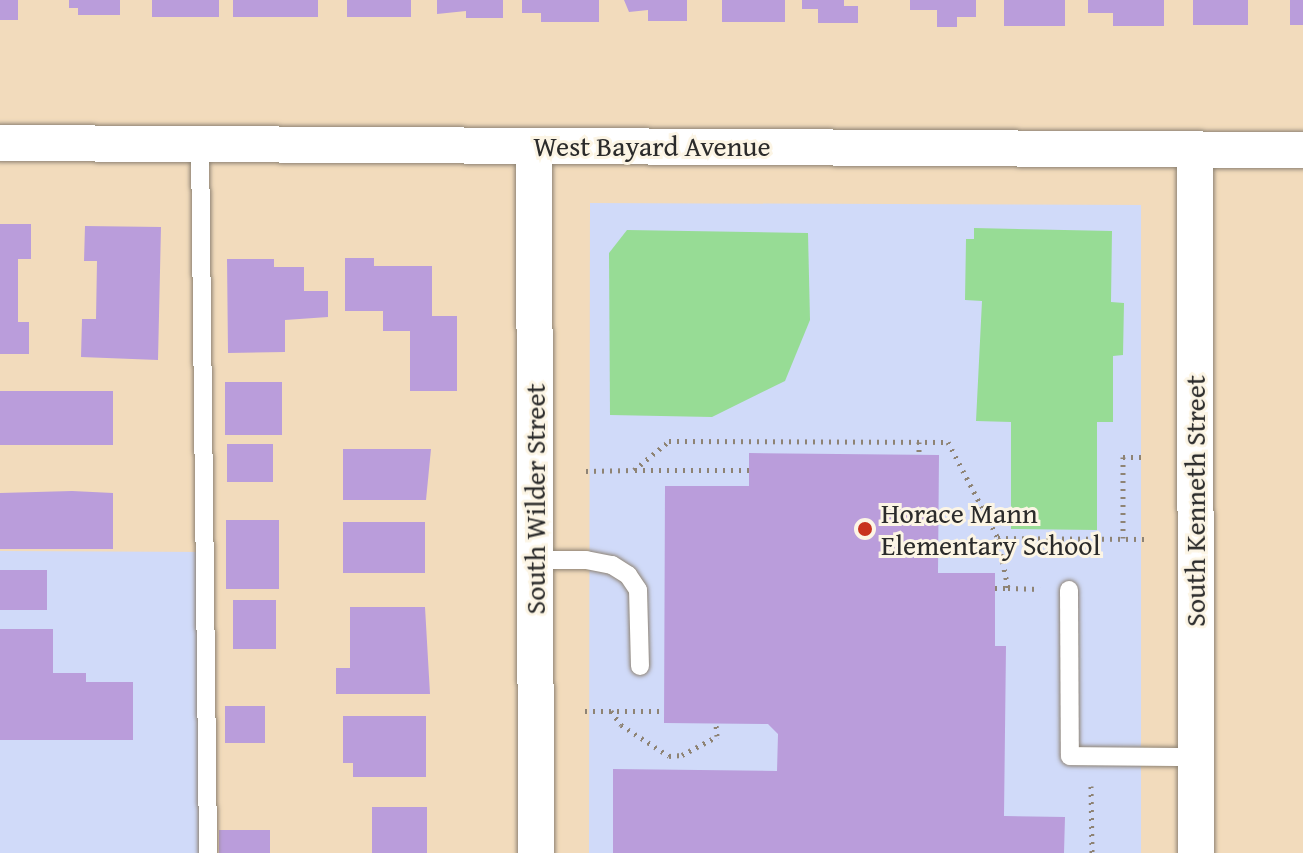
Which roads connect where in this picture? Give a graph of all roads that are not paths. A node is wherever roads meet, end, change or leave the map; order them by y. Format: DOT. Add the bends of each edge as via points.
graph roads {
  1 [pos="0,143"];
  2 [pos="200,144"];
  3 [pos="534,146"];
  4 [pos="1195,150"];
  5 [pos="1303,150"];
  6 [pos="535,560"];
  7 [pos="1069,590"];
  8 [pos="640,666"];
  9 [pos="1195,757"];
  10 [pos="208,853"];
  11 [pos="536,853"];
  12 [pos="1196,853"];
  1 -- 2 [label="street, West Bayard Avenue"];
  2 -- 3 [label="street, West Bayard Avenue"];
  2 -- 10 [label="lane"];
  3 -- 4 [label="street, West Bayard Avenue"];
  3 -- 6 [label="street, South Wilder Street"];
  4 -- 5 [label="street, West Bayard Avenue"];
  4 -- 9 [label="street, South Kenneth Street"];
  6 -- 8 [label="lane" via="586,560 612,565 628,575 638,590"];
  6 -- 11 [label="street, South Wilder Street"];
  7 -- 9 [label="lane" via="1070,756"];
  9 -- 12 [label="street, South Kenneth Street"];
}
